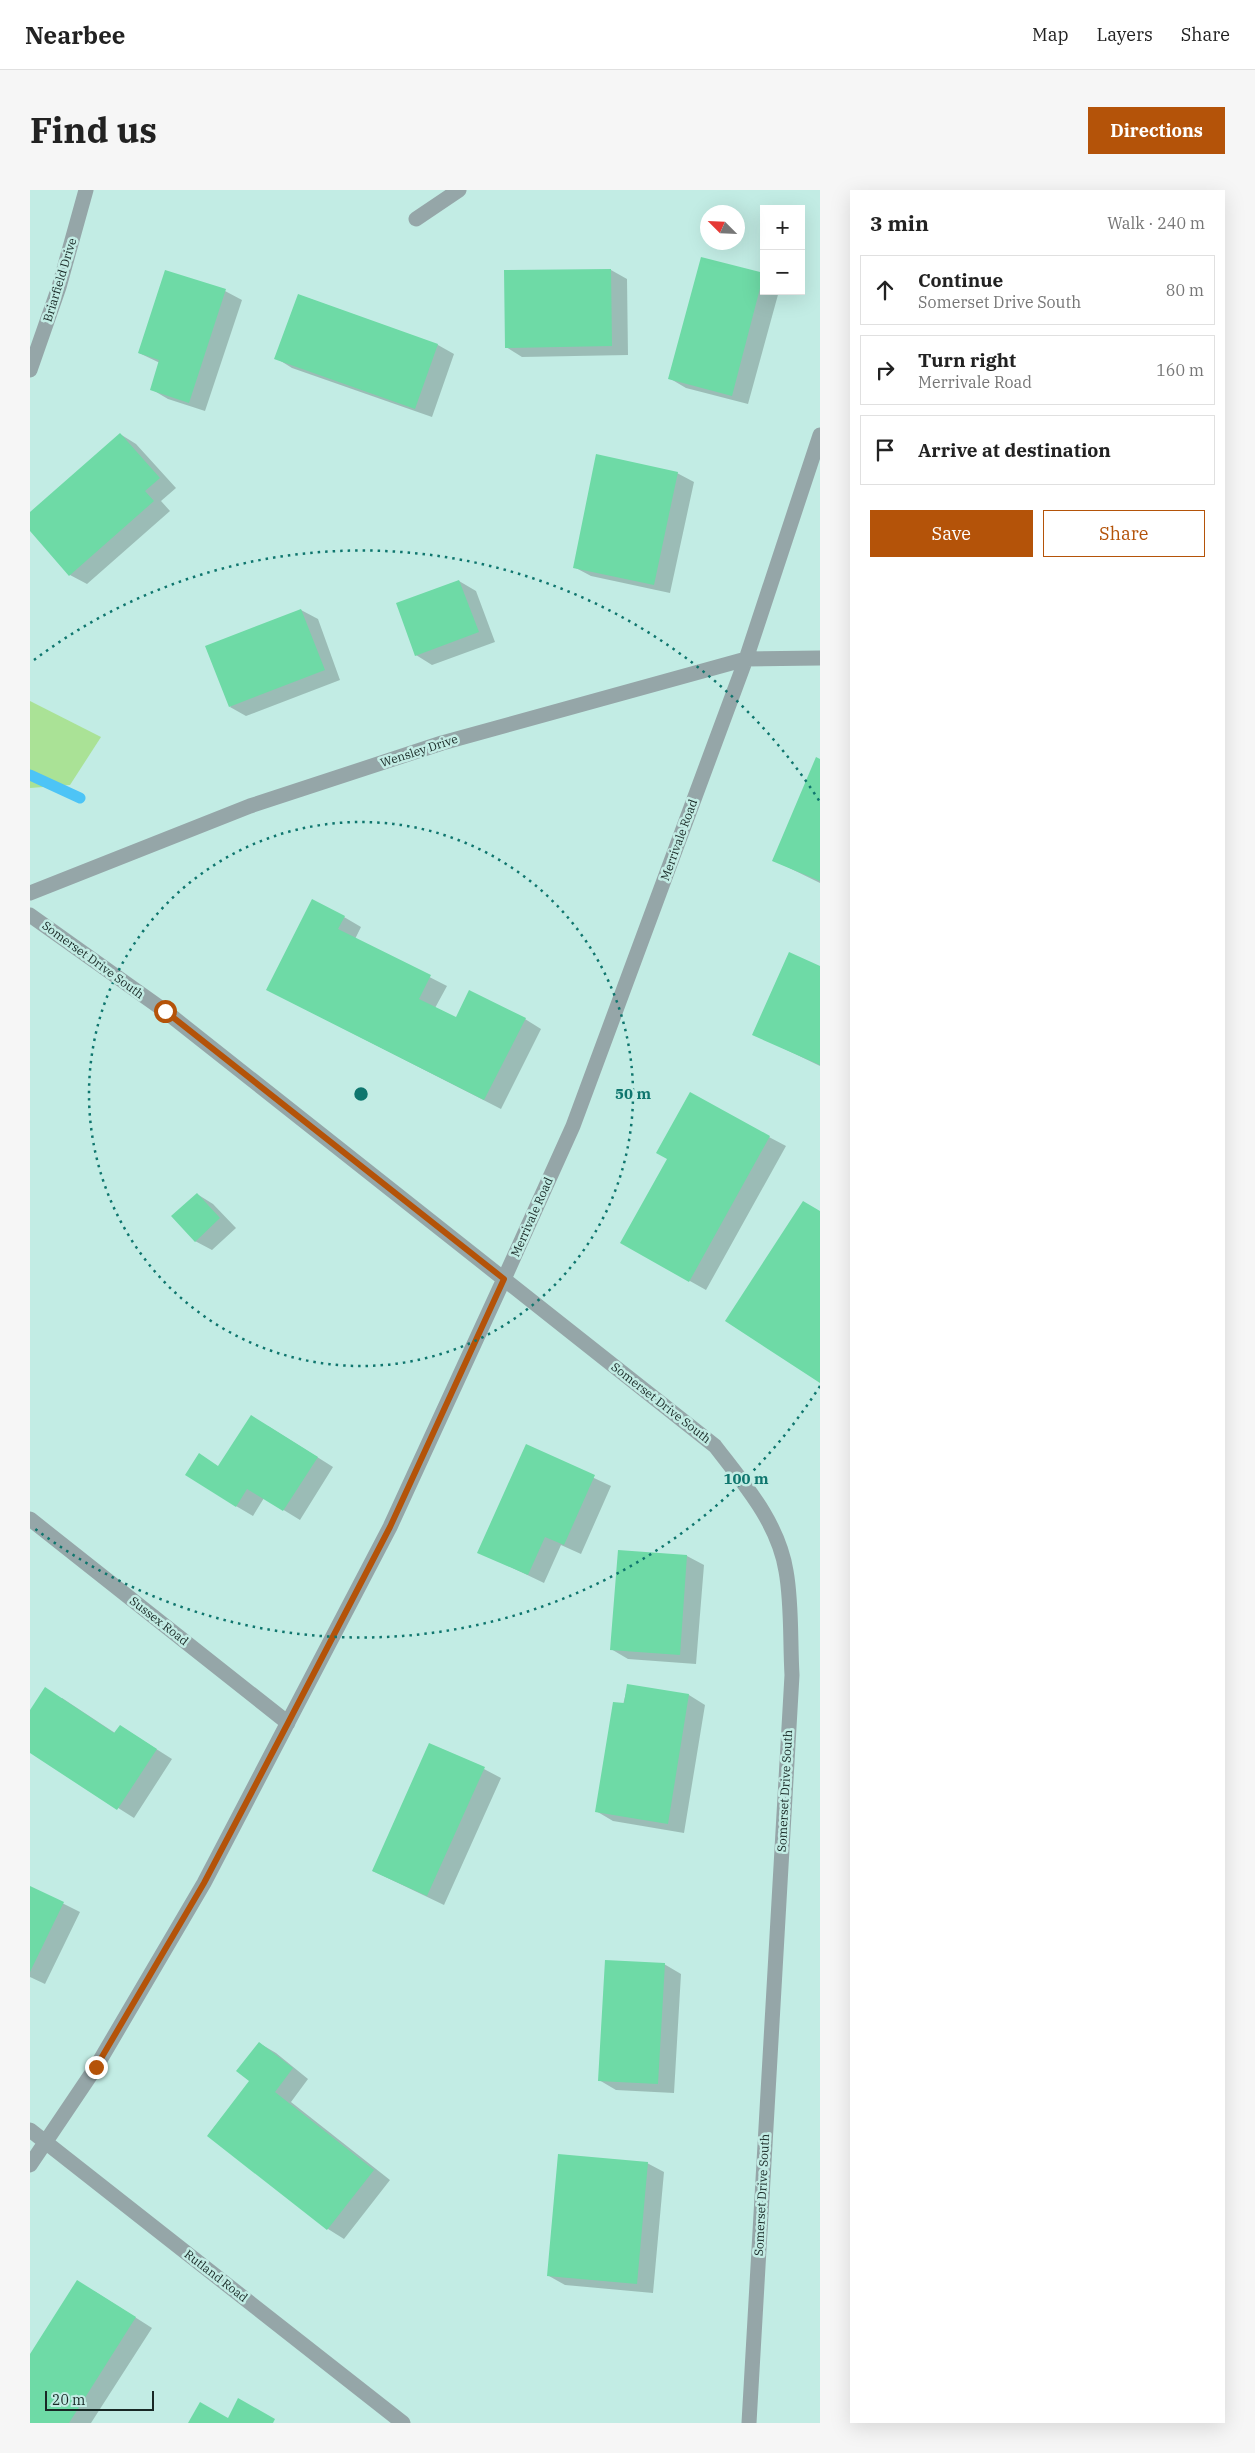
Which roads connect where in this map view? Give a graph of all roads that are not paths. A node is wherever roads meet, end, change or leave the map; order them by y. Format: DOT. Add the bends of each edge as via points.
graph roads {
  1 [pos="86,190"];
  2 [pos="459,190"];
  3 [pos="416,219"];
  4 [pos="30,370"];
  5 [pos="820,435"];
  6 [pos="820,658"];
  7 [pos="746,659"];
  8 [pos="30,894"];
  9 [pos="30,915"];
  10 [pos="504,1279"];
  11 [pos="30,1519"];
  12 [pos="288,1723"];
  13 [pos="30,2130"];
  14 [pos="46,2142"];
  15 [pos="30,2166"];
  16 [pos="403,2423"];
  17 [pos="749,2423"];
  1 -- 4 [label="street, Briarfield Drive" via="59,287"];
  2 -- 3 [label="street"];
  5 -- 7 [label="street, Merrivale Road"];
  6 -- 7 [label="street, Wensley Drive"];
  7 -- 8 [label="street, Wensley Drive" via="442,743 259,803"];
  7 -- 10 [label="street, Merrivale Road" via="573,1126"];
  9 -- 10 [label="street, Somerset Drive South" via="165,1011"];
  10 -- 12 [label="street, Merrivale Road" via="390,1527"];
  10 -- 17 [label="street, Somerset Drive South" via="715,1446 757,1501 773,1530 786,1570 792,1674"];
  11 -- 12 [label="street, Sussex Road"];
  12 -- 14 [label="street, Merrivale Road" via="204,1883 96,2067"];
  13 -- 14 [label="street, Rutland Road"];
  14 -- 15 [label="street, Merrivale Road"];
  14 -- 16 [label="street, Rutland Road"];
}
